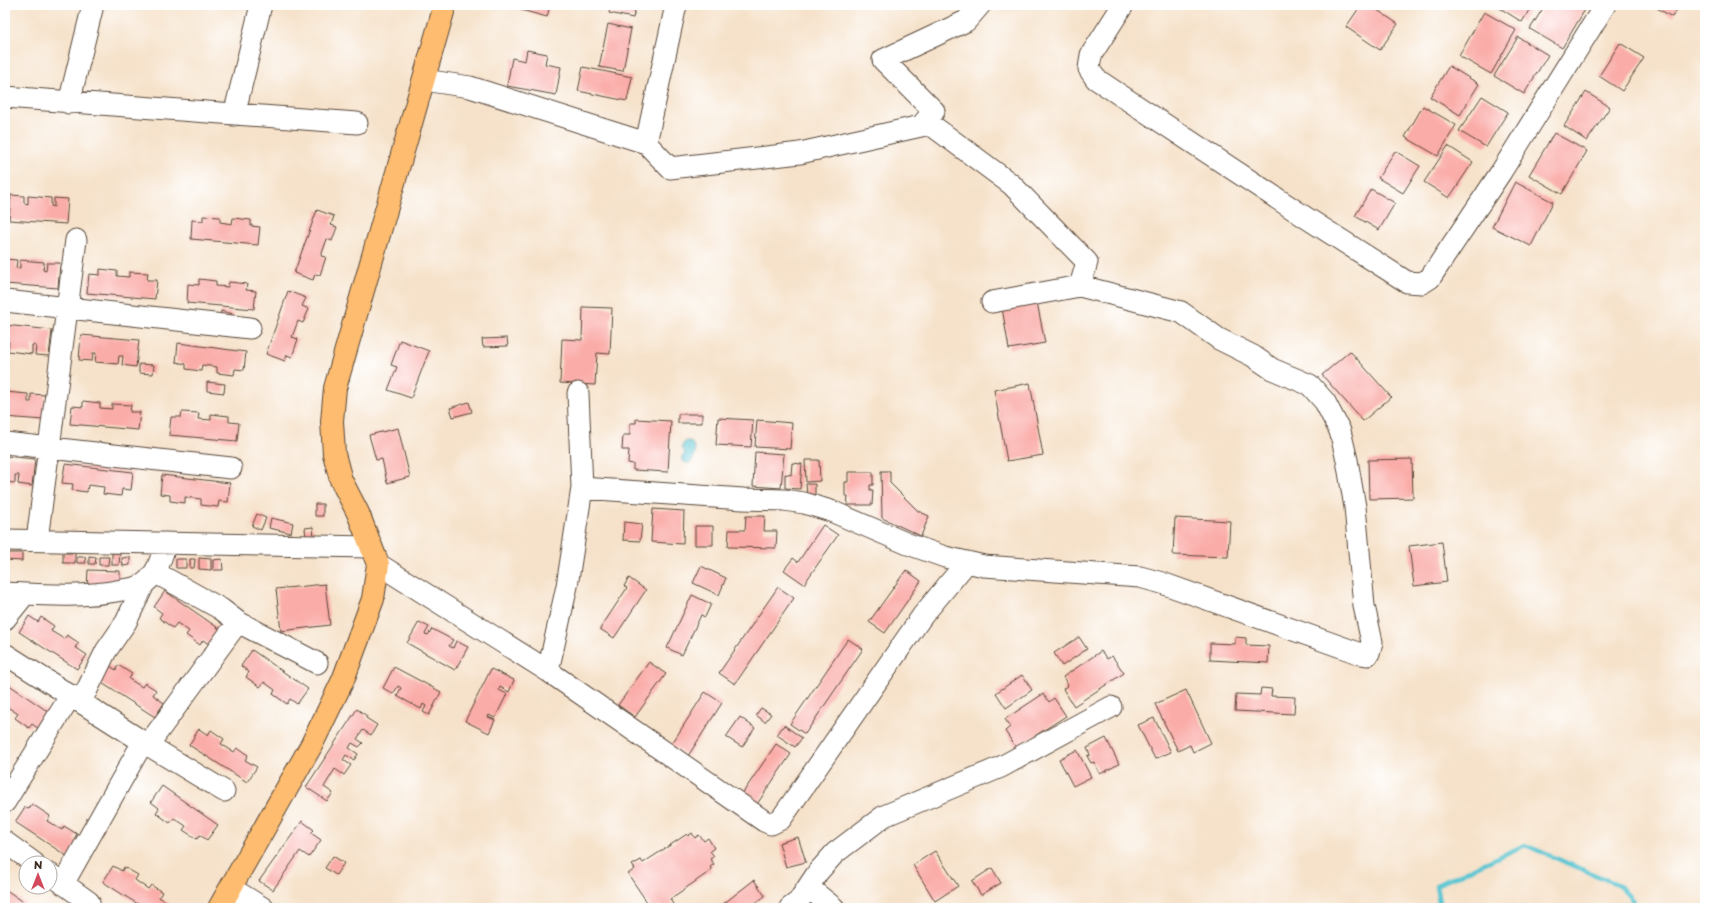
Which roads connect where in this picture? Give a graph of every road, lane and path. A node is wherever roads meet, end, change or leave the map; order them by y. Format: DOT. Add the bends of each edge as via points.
graph roads {
  1 [pos="94,5"];
  2 [pos="261,5"];
  3 [pos="445,5"];
  4 [pos="676,5"];
  5 [pos="980,5"];
  6 [pos="1123,5"];
  7 [pos="1605,5"];
  8 [pos="424,80"];
  9 [pos="5,97"];
  10 [pos="69,103"];
  11 [pos="234,115"];
  12 [pos="357,123"];
  13 [pos="921,126"];
  14 [pos="646,143"];
  15 [pos="76,240"];
  16 [pos="1080,286"];
  17 [pos="5,301"];
  18 [pos="992,302"];
  19 [pos="67,308"];
  20 [pos="250,328"];
  21 [pos="578,393"];
  22 [pos="5,443"];
  23 [pos="49,448"];
  24 [pos="231,468"];
  25 [pos="582,488"];
  26 [pos="5,540"];
  27 [pos="37,540"];
  28 [pos="166,543"];
  29 [pos="374,555"];
  30 [pos="967,562"];
  31 [pos="150,578"];
  32 [pos="5,593"];
  33 [pos="25,594"];
  34 [pos="5,619"];
  35 [pos="238,622"];
  36 [pos="5,654"];
  37 [pos="317,663"];
  38 [pos="548,671"];
  39 [pos="76,699"];
  40 [pos="1111,707"];
  41 [pos="146,744"];
  42 [pos="224,791"];
  43 [pos="5,802"];
  44 [pos="5,842"];
  45 [pos="23,855"];
  46 [pos="58,876"];
  47 [pos="58,880"];
  48 [pos="808,887"];
  49 [pos="231,888"];
  50 [pos="89,902"];
  51 [pos="219,908"];
  52 [pos="263,908"];
  53 [pos="790,908"];
  54 [pos="834,908"];
  1 -- 10 [label="street"];
  2 -- 11 [label="street"];
  3 -- 8 [label="main road"];
  4 -- 14 [label="street"];
  5 -- 13 [label="street" via="966,21 883,60 934,111"];
  6 -- 7 [label="street" via="1092,55 1089,69 1096,79 1407,282 1422,283 1430,278 1465,227"];
  8 -- 14 [label="street" via="470,87"];
  8 -- 29 [label="main road" via="335,388 332,421 334,454 341,480 358,513"];
  9 -- 10 [label="street"];
  10 -- 11 [label="street"];
  11 -- 12 [label="street"];
  13 -- 14 [label="street" via="800,153 670,168"];
  13 -- 16 [label="street" via="930,124 1011,184 1087,262"];
  15 -- 19 [label="street"];
  16 -- 18 [label="street"];
  16 -- 30 [label="street" via="1182,312 1219,339 1272,369 1310,385 1325,402 1340,431 1347,460 1355,508 1364,606 1372,642 1369,653 1361,654 1140,577 1014,569"];
  17 -- 19 [label="street"];
  19 -- 20 [label="street"];
  19 -- 23 [label="street"];
  21 -- 25 [label="street"];
  22 -- 23 [label="street"];
  23 -- 24 [label="street"];
  23 -- 27 [label="street"];
  25 -- 30 [label="street" via="804,503 831,511 908,544"];
  25 -- 38 [label="street" via="567,586"];
  26 -- 27 [label="street"];
  27 -- 28 [label="street"];
  28 -- 29 [label="street"];
  28 -- 31 [label="street"];
  29 -- 38 [label="street"];
  29 -- 49 [label="main road" via="373,599 343,680 311,746"];
  30 -- 38 [label="street" via="923,615 780,819 771,824"];
  31 -- 33 [label="street" via="134,588 97,595"];
  31 -- 35 [label="street" via="221,609"];
  31 -- 39 [label="street" via="126,622"];
  32 -- 33 [label="street"];
  33 -- 34 [label="street"];
  35 -- 37 [label="street"];
  35 -- 41 [label="street"];
  36 -- 39 [label="street"];
  39 -- 41 [label="street"];
  39 -- 43 [label="street"];
  40 -- 48 [label="street" via="1001,768 884,816 835,853"];
  41 -- 42 [label="street"];
  41 -- 46 [label="street"];
  44 -- 45 [label="street"];
  47 -- 50 [label="street"];
  48 -- 53 [label="street" via="798,902"];
  48 -- 54 [label="street"];
  49 -- 51 [label="main road"];
  49 -- 52 [label="street"];
}
